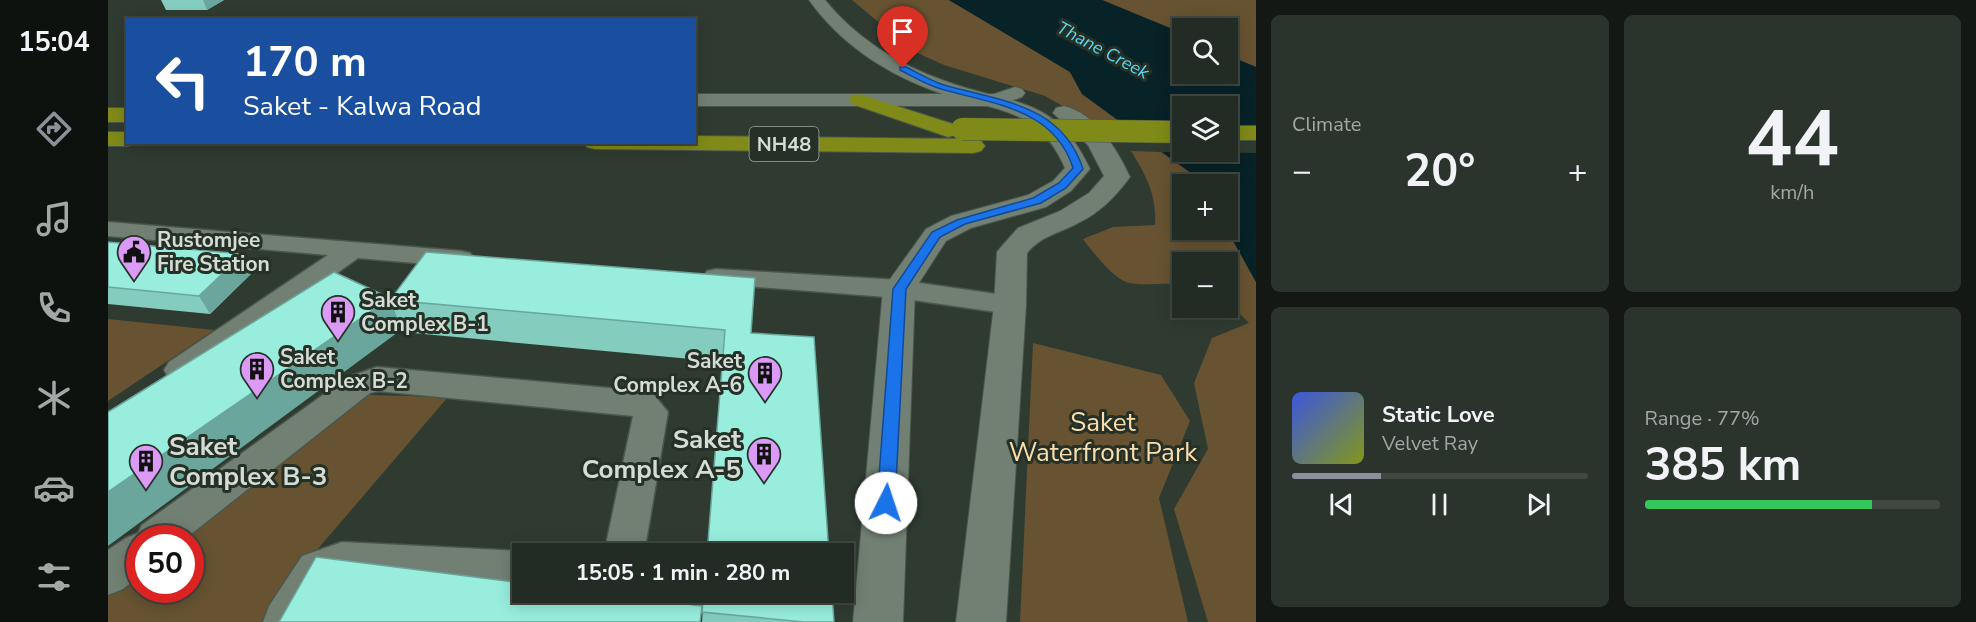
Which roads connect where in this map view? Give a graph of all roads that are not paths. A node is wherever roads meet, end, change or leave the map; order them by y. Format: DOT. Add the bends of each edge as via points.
graph roads {
  1 [pos="818,0"];
  2 [pos="870,27"];
  3 [pos="911,67"];
  4 [pos="1006,97"];
  5 [pos="696,100"];
  6 [pos="859,100"];
  7 [pos="108,114"];
  8 [pos="126,115"];
  9 [pos="696,125"];
  10 [pos="1172,132"];
  11 [pos="1238,133"];
  12 [pos="1256,133"];
  13 [pos="961,135"];
  14 [pos="108,139"];
  15 [pos="126,139"];
  16 [pos="696,140"];
  17 [pos="1172,147"];
  18 [pos="1238,148"];
  19 [pos="1256,149"];
  20 [pos="108,229"];
  21 [pos="351,251"];
  22 [pos="482,260"];
  23 [pos="697,275"];
  24 [pos="899,289"];
  25 [pos="1010,305"];
  26 [pos="156,386"];
  27 [pos="173,525"];
  28 [pos="626,543"];
  29 [pos="126,562"];
  30 [pos="512,571"];
  31 [pos="108,575"];
  32 [pos="285,622"];
  33 [pos="878,622"];
  34 [pos="981,622"];
  1 -- 3 [label="main road" via="856,40"];
  2 -- 3 [label="main road"];
  3 -- 4 [label="main road" via="938,86"];
  4 -- 6 [label="main road"];
  4 -- 24 [label="main road" via="1041,118 1072,149 1078,169 1062,186 1037,201 961,222 936,235"];
  4 -- 25 [label="main road" via="1039,101 1068,115 1107,151 1117,177 1098,199 1070,217 1028,234 1012,252"];
  5 -- 6 [label="main road"];
  6 -- 13 [label="highway"];
  7 -- 8 [label="highway"];
  9 -- 13 [label="highway, NH48"];
  10 -- 13 [label="highway, NH48, bridge"];
  11 -- 12 [label="highway"];
  13 -- 16 [label="highway, NH48"];
  13 -- 17 [label="highway, NH48"];
  14 -- 15 [label="highway"];
  18 -- 19 [label="highway"];
  20 -- 21 [label="street"];
  21 -- 22 [label="street"];
  21 -- 26 [label="street"];
  23 -- 24 [label="street"];
  24 -- 25 [label="street"];
  24 -- 33 [label="main road"];
  25 -- 34 [label="main road"];
  27 -- 28 [label="street" via="359,385 377,379 642,404 651,412"];
  29 -- 31 [label="street"];
  30 -- 32 [label="street" via="342,561 317,570"];
}
